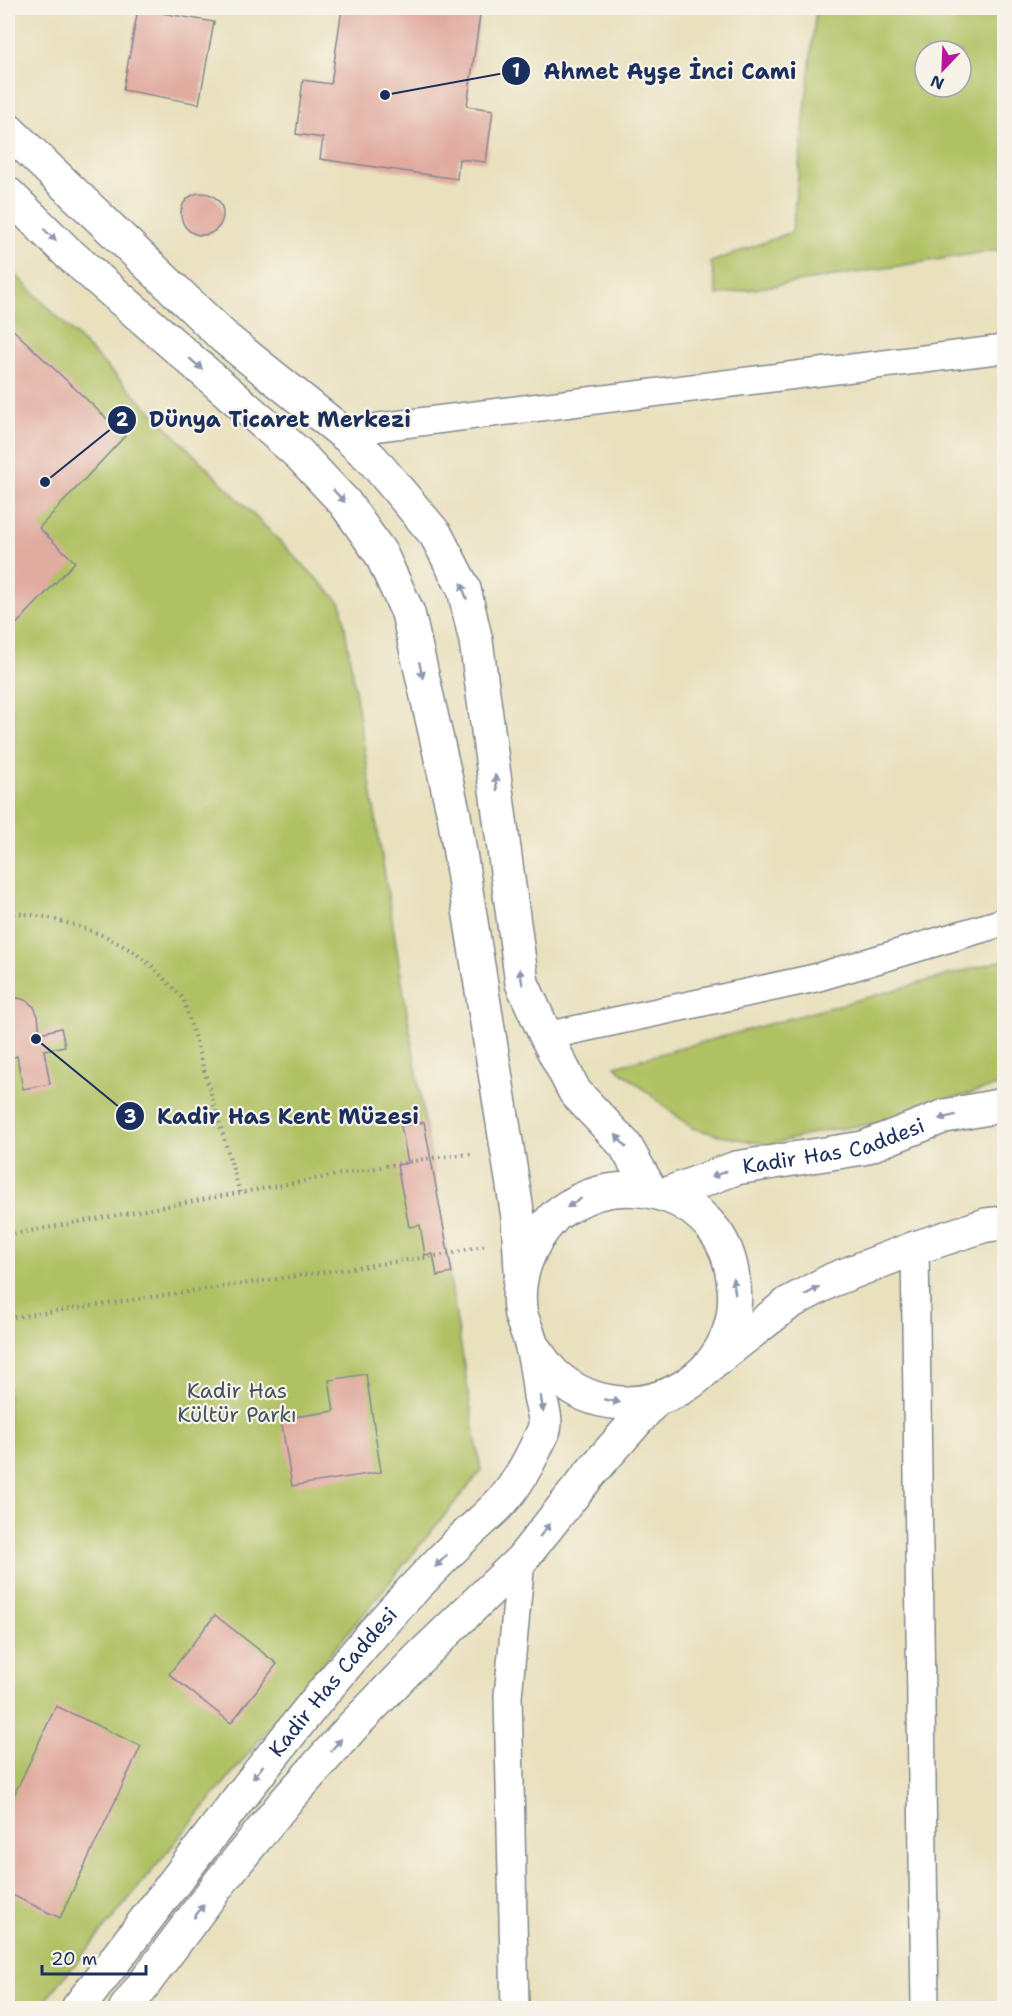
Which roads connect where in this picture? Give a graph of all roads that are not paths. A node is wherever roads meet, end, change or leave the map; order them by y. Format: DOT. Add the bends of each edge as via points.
graph roads {
  1 [pos="8,130"];
  2 [pos="8,194"];
  3 [pos="1005,349"];
  4 [pos="348,437"];
  5 [pos="1005,922"];
  6 [pos="546,1036"];
  7 [pos="1005,1105"];
  8 [pos="658,1193"];
  9 [pos="1005,1222"];
  10 [pos="915,1248"];
  11 [pos="521,1277"];
  12 [pos="532,1346"];
  13 [pos="714,1362"];
  14 [pos="655,1400"];
  15 [pos="521,1560"];
  16 [pos="78,2008"];
  17 [pos="126,2008"];
  18 [pos="515,2008"];
  19 [pos="925,2008"];
  1 -- 4 [label="street" via="226,339"];
  2 -- 11 [label="street, one-way" via="67,252 299,454 345,503 381,554 408,613 454,815 518,1217"];
  3 -- 4 [label="street" via="379,427"];
  6 -- 4 [label="street, one-way" via="522,983 476,641 464,589 436,534"];
  5 -- 6 [label="street" via="815,978"];
  8 -- 6 [label="street, one-way" via="625,1145 575,1092"];
  7 -- 8 [label="street, Kadir Has Caddesi, one-way" via="945,1116 863,1148 736,1168"];
  8 -- 11 [label="street, one-way" via="620,1188 586,1196 555,1215 533,1242"];
  13 -- 8 [label="street, one-way" via="730,1331 736,1296 730,1261 714,1230 688,1206"];
  9 -- 10 [label="street"];
  13 -- 10 [label="street, one-way" via="789,1303 832,1280"];
  10 -- 19 [label="street"];
  11 -- 12 [label="street" via="521,1312"];
  12 -- 14 [label="street, one-way" via="555,1375 585,1395 620,1404"];
  12 -- 16 [label="street, Kadir Has Caddesi, one-way" via="546,1427 513,1488 441,1560 311,1705"];
  13 -- 14 [label="street" via="688,1386"];
  15 -- 14 [label="street, Kadir Has Caddesi, one-way"];
  17 -- 15 [label="street, Kadir Has Caddesi, one-way" via="221,1881 352,1726"];
  15 -- 18 [label="street" via="508,1696"];
}
